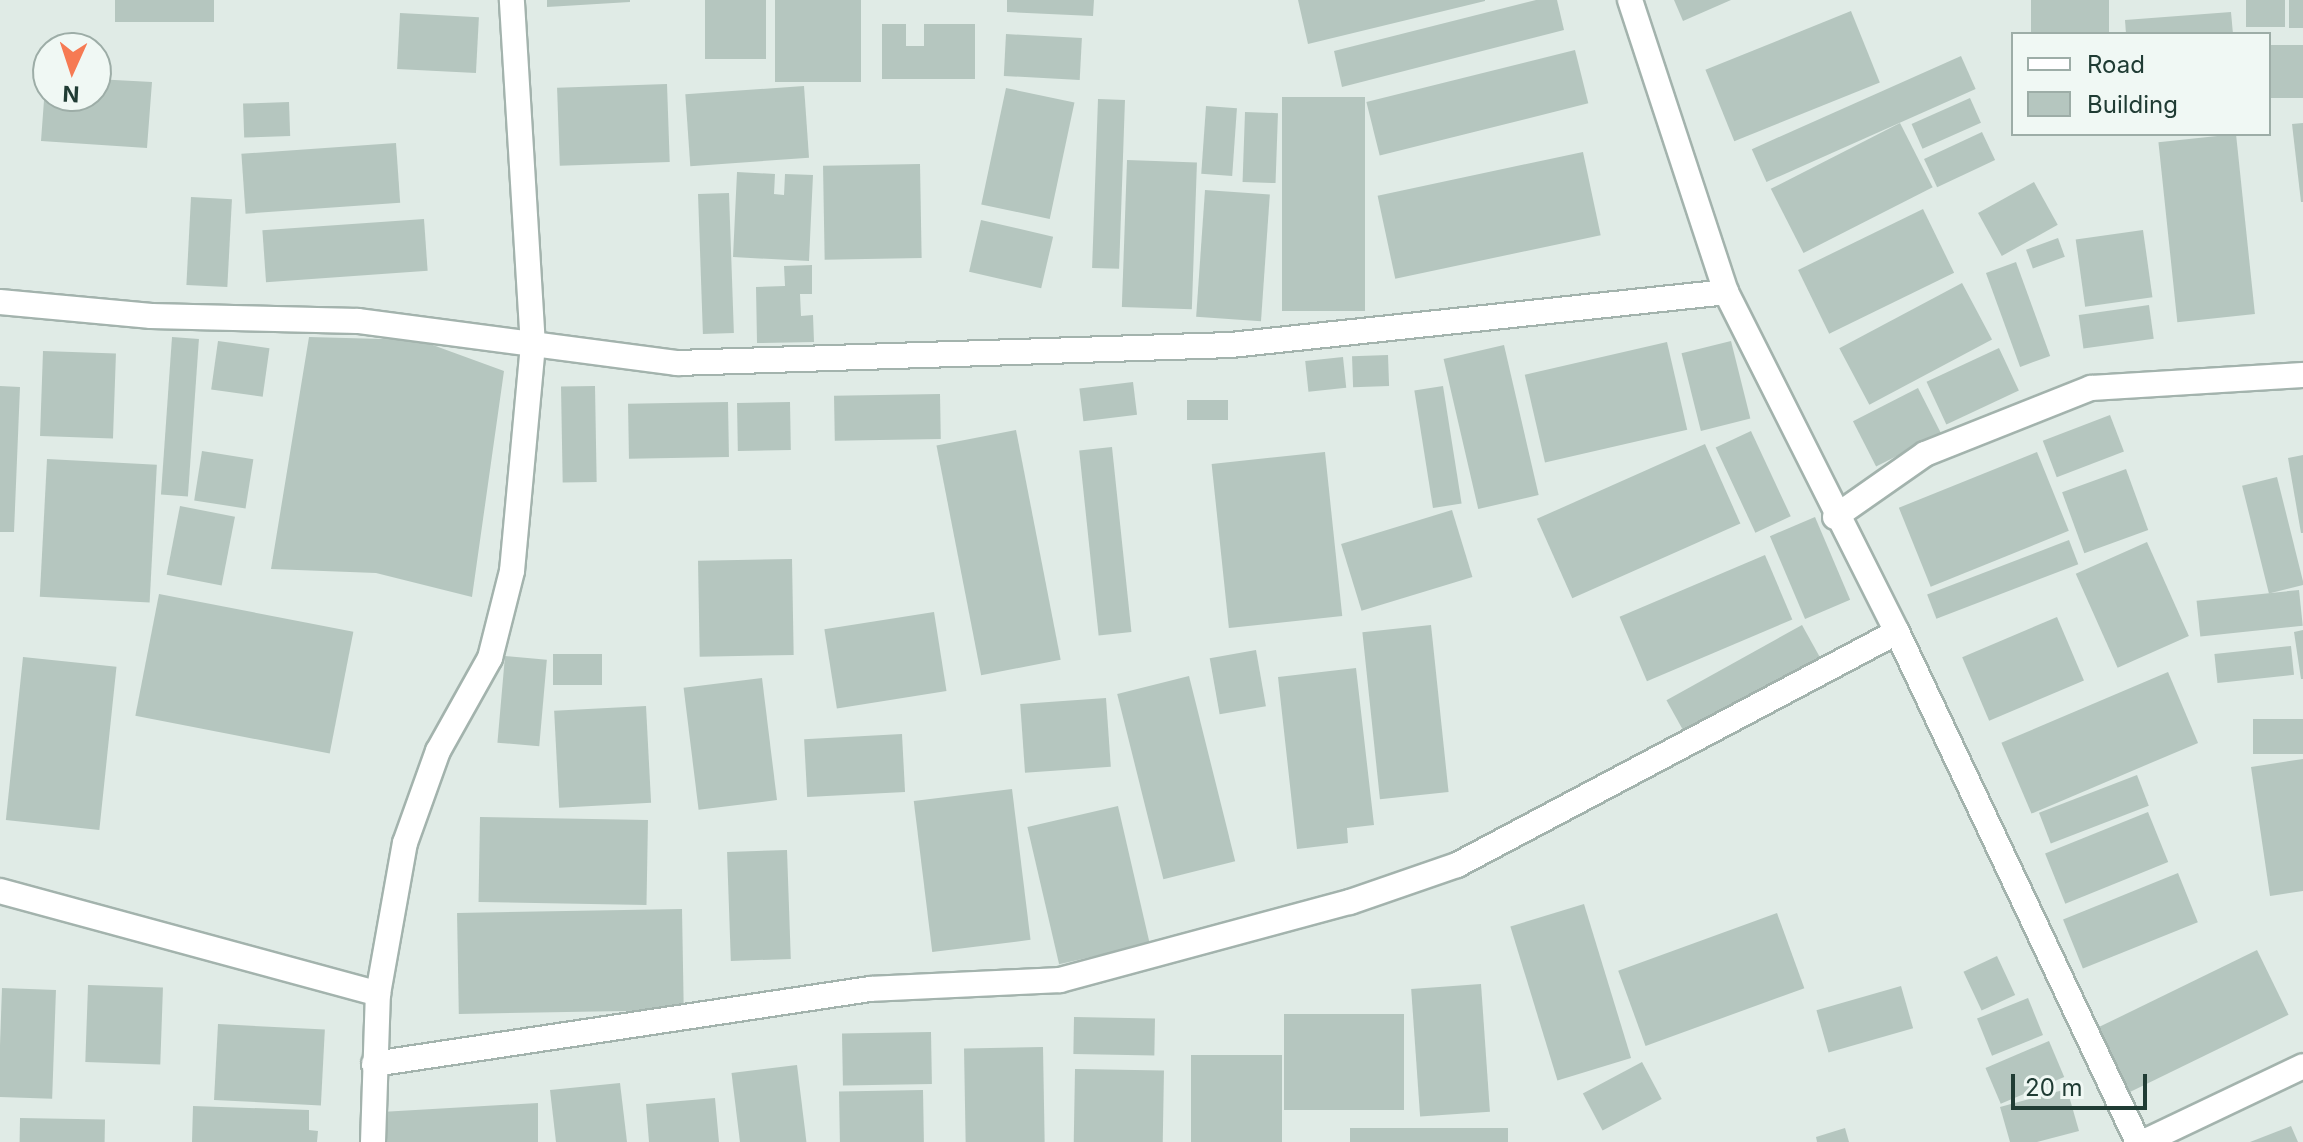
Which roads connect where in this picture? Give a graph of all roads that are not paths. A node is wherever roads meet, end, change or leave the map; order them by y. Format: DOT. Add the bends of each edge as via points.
graph roads {
  1 [pos="512,0"];
  2 [pos="1630,0"];
  3 [pos="1726,292"];
  4 [pos="0,302"];
  5 [pos="533,346"];
  6 [pos="2303,375"];
  7 [pos="1835,517"];
  8 [pos="1897,632"];
  9 [pos="0,891"];
  10 [pos="378,994"];
  11 [pos="374,1064"];
  12 [pos="2303,1066"];
  13 [pos="373,1142"];
  14 [pos="2141,1142"];
  1 -- 5 [label="street"];
  2 -- 3 [label="street"];
  3 -- 5 [label="street" via="1231,345 677,363"];
  3 -- 7 [label="street"];
  4 -- 5 [label="street" via="151,316 358,321"];
  5 -- 10 [label="street" via="512,571 490,658 438,751 405,843"];
  6 -- 7 [label="street" via="2091,388 1925,454"];
  7 -- 8 [label="street"];
  8 -- 11 [label="street" via="1457,865 1350,902 1060,980 870,989"];
  8 -- 14 [label="street"];
  9 -- 10 [label="street"];
  10 -- 11 [label="street"];
  11 -- 13 [label="street"];
  12 -- 14 [label="street"];
}
